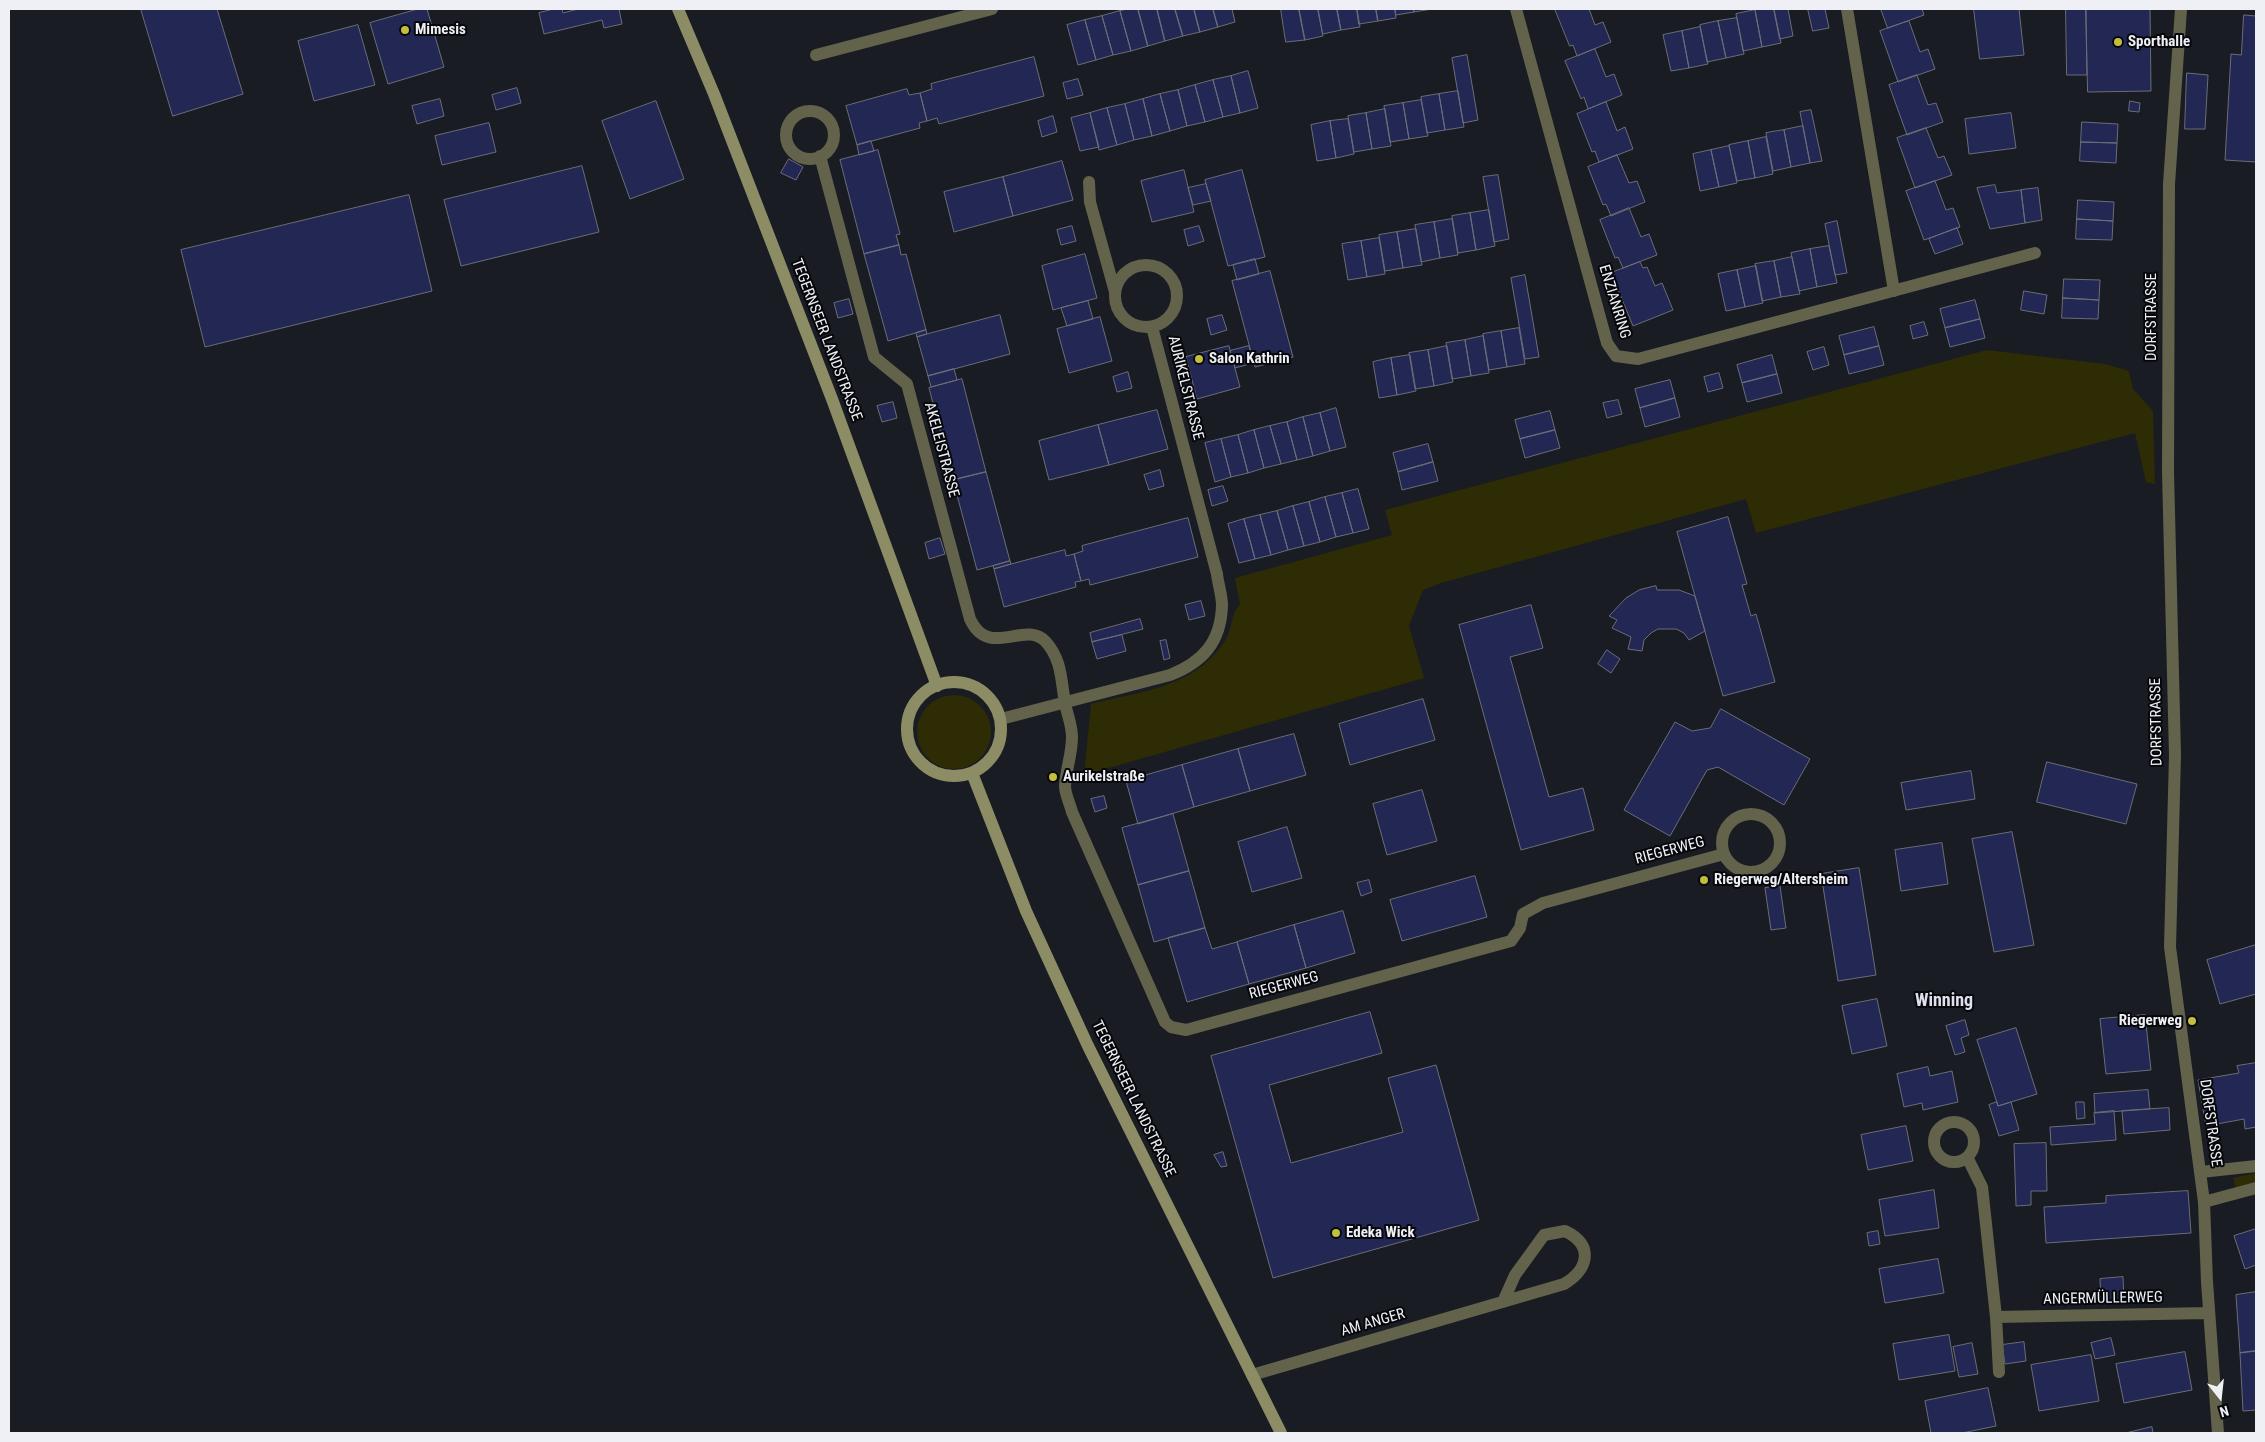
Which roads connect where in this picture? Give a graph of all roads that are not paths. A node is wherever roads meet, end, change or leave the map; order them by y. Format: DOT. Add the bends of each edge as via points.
graph roads {
  1 [pos="678,9"];
  2 [pos="992,9"];
  3 [pos="1516,9"];
  4 [pos="1847,9"];
  5 [pos="2181,9"];
  6 [pos="816,55"];
  7 [pos="820,156"];
  8 [pos="1089,182"];
  9 [pos="2035,253"];
  10 [pos="1894,291"];
  11 [pos="1115,292"];
  12 [pos="1152,326"];
  13 [pos="937,686"];
  14 [pos="1065,702"];
  15 [pos="1001,719"];
  16 [pos="972,773"];
  17 [pos="1724,854"];
  18 [pos="1967,1157"];
  19 [pos="2256,1166"];
  20 [pos="2201,1172"];
  21 [pos="2256,1188"];
  22 [pos="2204,1202"];
  23 [pos="1503,1302"];
  24 [pos="2210,1313"];
  25 [pos="1996,1317"];
  26 [pos="1999,1372"];
  27 [pos="1252,1375"];
  28 [pos="1281,1433"];
  29 [pos="2218,1433"];
  1 -- 13 [label="main road, TEGERNSEER LANDSTRASSE" via="828,390"];
  2 -- 6 [label="street"];
  3 -- 10 [label="street, ENZIANRING" via="1606,343 1616,356 1638,360"];
  4 -- 10 [label="street"];
  5 -- 20 [label="street, DORFSTRASSE" via="2169,184 2168,472 2175,755 2170,947"];
  7 -- 14 [label="street, AKELEISTRASSE" via="874,357 907,384 974,628 982,636 1003,639 1032,634 1045,640 1057,657"];
  8 -- 11 [label="street, AURIKELSTRASSE" via="1090,202"];
  9 -- 10 [label="street, ENZIANRING"];
  11 -- 12 [label="street, AURIKELSTRASSE" via="1116,303 1126,320 1134,325"];
  11 -- 12 [label="street, AURIKELSTRASSE" via="1124,274 1143,265 1163,270 1171,277 1176,286 1175,307 1162,323"];
  12 -- 14 [label="street, AURIKELSTRASSE" via="1216,574 1222,604 1218,629 1206,654 1189,667"];
  13 -- 15 [label="main road" via="957,682 977,688 992,701"];
  13 -- 16 [label="main road" via="924,693 912,711 907,732 910,747 924,764 943,775"];
  14 -- 15 [label="street, AURIKELSTRASSE"];
  14 -- 17 [label="street, RIEGERWEG" via="1072,736 1065,788 1072,812 1165,1022 1171,1028 1186,1030 1511,941 1520,928 1523,914 1543,903"];
  15 -- 16 [label="main road" via="1002,732 993,757"];
  16 -- 27 [label="main road, TEGERNSEER LANDSTRASSE" via="1026,911 1088,1046"];
  17 -- 17 [label="street, RIEGERWEG" via="1742,871 1760,871 1778,854 1776,826 1761,815 1742,815 1727,826 1722,844"];
  18 -- 25 [label="street" via="1982,1187"];
  19 -- 20 [label="street"];
  20 -- 22 [label="street, DORFSTRASSE"];
  21 -- 22 [label="street"];
  22 -- 24 [label="street, DORFSTRASSE"];
  23 -- 23 [label="street, AM ANGER" via="1574,1278 1584,1266 1586,1256 1578,1239 1565,1232 1544,1235 1515,1275"];
  23 -- 27 [label="street, AM ANGER"];
  24 -- 25 [label="street, ANGERMÜLLERWEG"];
  24 -- 29 [label="street, DORFSTRASSE"];
  25 -- 26 [label="street"];
  27 -- 28 [label="main road, TEGERNSEER LANDSTRASSE"];
}
